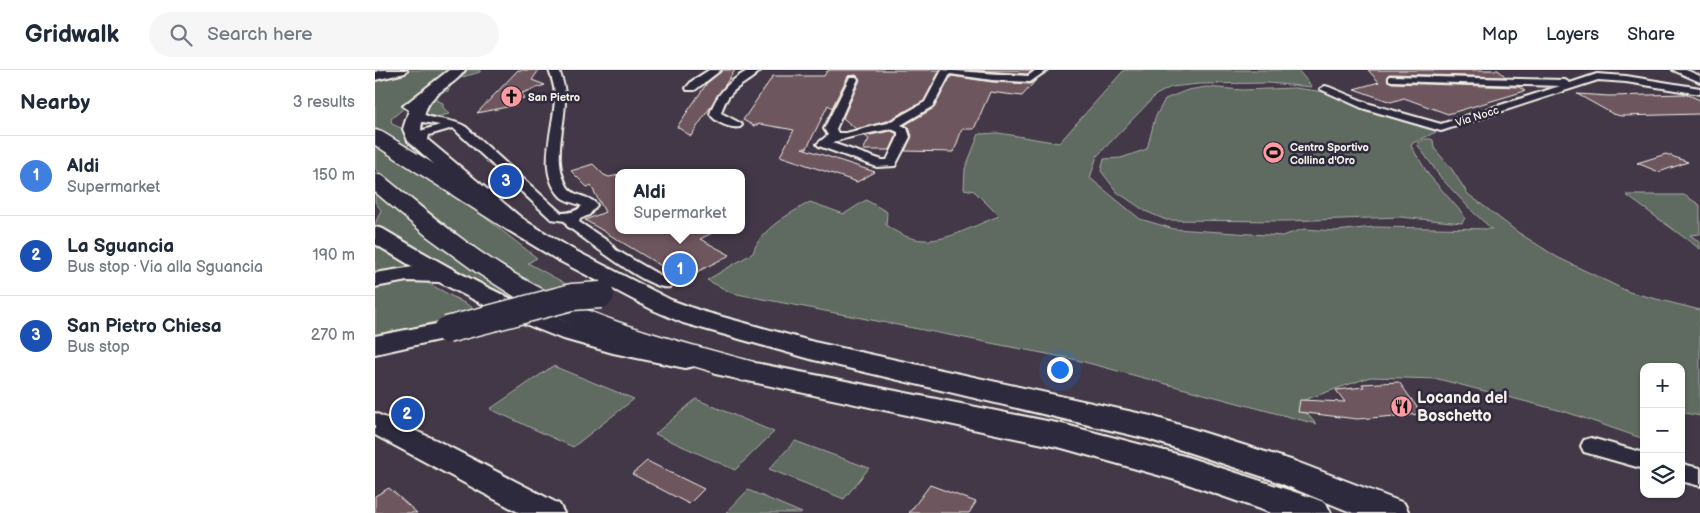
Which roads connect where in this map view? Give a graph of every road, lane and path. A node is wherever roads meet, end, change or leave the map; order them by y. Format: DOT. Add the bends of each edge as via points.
graph roads {
  1 [pos="386,70"];
  2 [pos="400,70"];
  3 [pos="554,70"];
  4 [pos="716,70"];
  5 [pos="756,70"];
  6 [pos="947,70"];
  7 [pos="1042,70"];
  8 [pos="1588,70"];
  9 [pos="1678,70"];
  10 [pos="454,72"];
  11 [pos="375,75"];
  12 [pos="1614,77"];
  13 [pos="853,78"];
  14 [pos="1392,78"];
  15 [pos="1700,79"];
  16 [pos="1572,84"];
  17 [pos="691,88"];
  18 [pos="1325,89"];
  19 [pos="1700,91"];
  20 [pos="406,119"];
  21 [pos="736,125"];
  22 [pos="892,125"];
  23 [pos="455,126"];
  24 [pos="375,136"];
  25 [pos="834,136"];
  26 [pos="422,145"];
  27 [pos="375,181"];
  28 [pos="573,216"];
  29 [pos="516,225"];
  30 [pos="375,234"];
  31 [pos="442,275"];
  32 [pos="375,280"];
  33 [pos="663,295"];
  34 [pos="377,347"];
  35 [pos="746,371"];
  36 [pos="375,424"];
  37 [pos="1591,446"];
  38 [pos="1640,460"];
  39 [pos="1685,473"];
  40 [pos="1700,477"];
  41 [pos="548,513"];
  42 [pos="1313,513"];
  43 [pos="1391,513"];
  1 -- 11 [label="street"];
  2 -- 11 [label="street"];
  3 -- 28 [label="street" via="560,99 555,173 564,192 590,205 585,212"];
  4 -- 17 [label="street"];
  5 -- 21 [label="street" via="735,83 717,107 715,114 718,117"];
  6 -- 7 [label="street" via="1029,79"];
  6 -- 22 [label="street" via="929,104"];
  8 -- 12 [label="street"];
  9 -- 15 [label="street"];
  10 -- 20 [label="main road" via="424,96"];
  12 -- 16 [label="street, Via Nocc" via="1597,77"];
  12 -- 19 [label="street, Via Nocc"];
  13 -- 25 [label="street" via="830,129"];
  14 -- 16 [label="street, Via Nocc"];
  16 -- 18 [label="street, Via Nocc" via="1441,128 1366,106"];
  20 -- 23 [label="street"];
  20 -- 26 [label="main road" via="414,137"];
  22 -- 25 [label="street"];
  22 -- 25 [label="street" via="903,130 904,137 891,163 881,164 823,144"];
  23 -- 26 [label="street" via="424,132"];
  23 -- 28 [label="street" via="558,216"];
  24 -- 29 [label="highway"];
  26 -- 29 [label="main road"];
  27 -- 35 [label="highway" via="458,248 533,296 599,325"];
  28 -- 33 [label="street" via="572,223 604,245"];
  29 -- 33 [label="main road" via="564,254"];
  30 -- 31 [label="main road"];
  31 -- 32 [label="main road" via="407,274"];
  31 -- 35 [label="main road" via="569,332 618,347"];
  33 -- 34 [label="main road, bridge" via="601,295 563,300"];
  33 -- 43 [label="main road" via="692,317 805,349 1151,428 1282,470"];
  35 -- 42 [label="main road" via="1109,448 1184,469"];
  36 -- 41 [label="street"];
  37 -- 38 [label="street"];
  39 -- 40 [label="street"];
}
